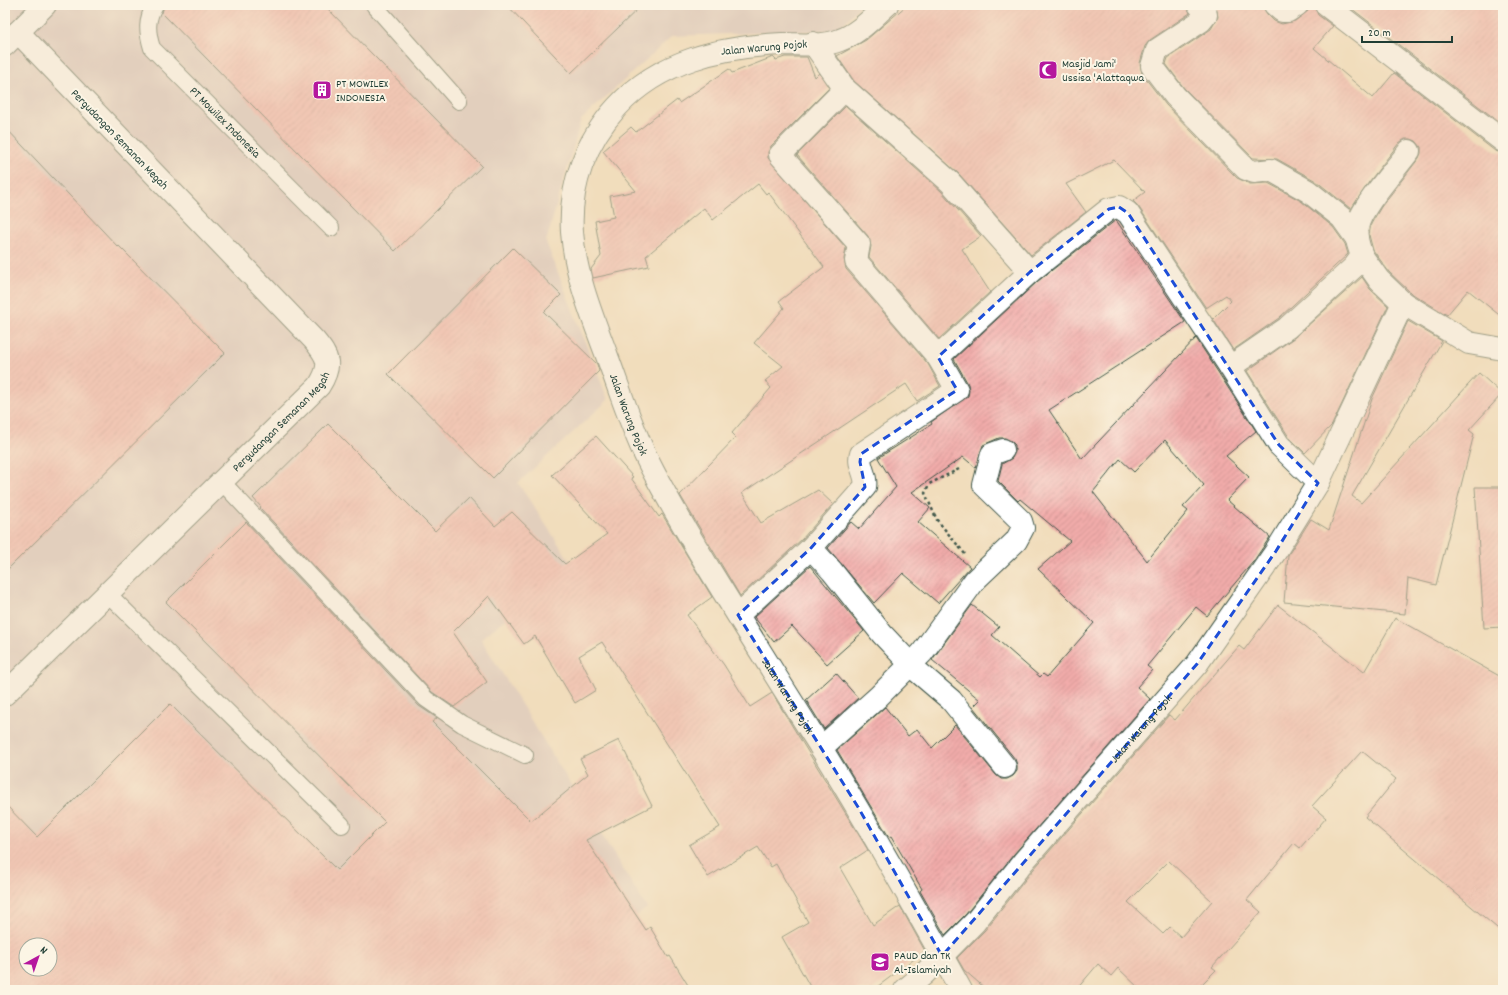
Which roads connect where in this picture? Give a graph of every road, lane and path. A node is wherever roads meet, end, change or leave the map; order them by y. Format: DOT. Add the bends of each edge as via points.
graph roads {
  1 [pos="45,5"];
  2 [pos="155,5"];
  3 [pos="374,5"];
  4 [pos="886,5"];
  5 [pos="1199,5"];
  6 [pos="1275,5"];
  7 [pos="1297,5"];
  8 [pos="1326,5"];
  9 [pos="11,39"];
  10 [pos="813,43"];
  11 [pos="845,89"];
  12 [pos="459,101"];
  13 [pos="1503,141"];
  14 [pos="1409,151"];
  15 [pos="331,228"];
  16 [pos="1360,247"];
  17 [pos="1030,272"];
  18 [pos="1403,303"];
  19 [pos="1503,349"];
  20 [pos="938,357"];
  21 [pos="1230,367"];
  22 [pos="997,452"];
  23 [pos="221,481"];
  24 [pos="1318,483"];
  25 [pos="811,548"];
  26 [pos="975,580"];
  27 [pos="107,593"];
  28 [pos="738,615"];
  29 [pos="911,664"];
  30 [pos="5,694"];
  31 [pos="821,748"];
  32 [pos="525,755"];
  33 [pos="1005,767"];
  34 [pos="342,825"];
  35 [pos="942,956"];
  36 [pos="905,990"];
  37 [pos="961,990"];
  1 -- 9 [label="street, Pergudangan Semanan Megah"];
  2 -- 15 [label="lane, PT Mowilex Indonesia" via="150,13 147,32 152,48"];
  3 -- 12 [label="lane"];
  4 -- 10 [label="street, Jalan Warung Pojok" via="844,39 830,43"];
  5 -- 16 [label="street" via="1206,15 1157,50 1152,66 1175,96 1246,169 1254,172 1271,170 1308,191 1342,218"];
  6 -- 7 [label="street" via="1282,11 1288,11"];
  8 -- 13 [label="street"];
  9 -- 23 [label="street, Pergudangan Semanan Megah" via="324,352 328,364 319,386"];
  10 -- 11 [label="street"];
  10 -- 28 [label="street, Jalan Warung Pojok" via="746,46 713,52 678,64 646,82 615,109 591,142 580,168 573,203 572,234 580,277 627,411 646,457 670,504"];
  11 -- 17 [label="street" via="950,182"];
  11 -- 20 [label="street" via="780,155 859,244 856,261"];
  14 -- 16 [label="street" via="1360,216 1356,230"];
  16 -- 18 [label="street" via="1380,280"];
  16 -- 21 [label="street" via="1354,267 1287,328"];
  17 -- 20 [label="street"];
  17 -- 21 [label="street" via="1109,209 1119,207 1128,213"];
  18 -- 19 [label="street" via="1469,343"];
  18 -- 24 [label="street, Jalan Warung Pojok"];
  20 -- 25 [label="street" via="957,390 861,454 865,487"];
  21 -- 24 [label="street" via="1279,445"];
  22 -- 26 [label="street" via="984,486 1022,521 1023,528 1016,541"];
  22 -- 26 [label="path" via="929,484 925,493 937,520 969,559"];
  23 -- 27 [label="street, Pergudangan Semanan Megah"];
  23 -- 32 [label="lane" via="426,699 462,724"];
  24 -- 35 [label="street, Jalan Warung Pojok" via="1276,551 1197,664 1023,862 975,922"];
  25 -- 28 [label="street"];
  25 -- 29 [label="street" via="832,570 882,634"];
  26 -- 29 [label="street" via="922,653"];
  27 -- 30 [label="street, Pergudangan Semanan Megah"];
  27 -- 34 [label="lane"];
  28 -- 31 [label="street, Jalan Warung Pojok"];
  29 -- 31 [label="street"];
  29 -- 33 [label="street" via="951,700"];
  31 -- 35 [label="street, Jalan Warung Pojok" via="858,807"];
  35 -- 36 [label="street"];
  35 -- 37 [label="street, Jalan Warung Pojok"];
}
